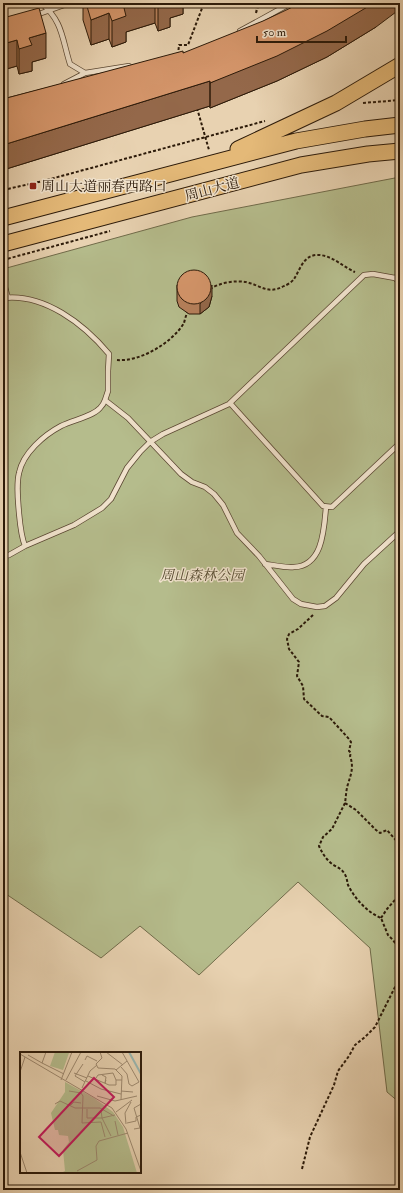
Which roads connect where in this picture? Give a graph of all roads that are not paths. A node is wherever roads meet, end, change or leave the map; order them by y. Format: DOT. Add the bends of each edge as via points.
graph roads {
  1 [pos="41,3"];
  2 [pos="70,3"];
  3 [pos="291,3"];
  4 [pos="50,10"];
  5 [pos="33,16"];
  6 [pos="236,34"];
  7 [pos="400,65"];
  8 [pos="132,66"];
  9 [pos="85,73"];
  10 [pos="62,86"];
  11 [pos="400,125"];
  12 [pos="400,151"];
  13 [pos="208,163"];
  14 [pos="3,218"];
  15 [pos="3,244"];
  16 [pos="398,276"];
  17 [pos="3,280"];
  18 [pos="400,283"];
  19 [pos="5,298"];
  20 [pos="105,400"];
  21 [pos="230,403"];
  22 [pos="150,442"];
  23 [pos="400,443"];
  24 [pos="326,507"];
  25 [pos="400,531"];
  26 [pos="25,546"];
  27 [pos="3,557"];
  28 [pos="265,564"];
  1 -- 4 [label="lane"];
  2 -- 4 [label="lane"];
  3 -- 6 [label="lane"];
  4 -- 5 [label="lane"];
  4 -- 9 [label="lane" via="60,28 70,64"];
  7 -- 13 [label="main road" via="336,103"];
  8 -- 9 [label="lane"];
  9 -- 10 [label="lane"];
  11 -- 13 [label="main road, 周山大道" via="296,141"];
  12 -- 15 [label="main road, 周山大道" via="301,165"];
  13 -- 14 [label="main road, 周山大道"];
  16 -- 18 [label="lane"];
  16 -- 21 [label="lane" via="364,275"];
  17 -- 19 [label="lane"];
  19 -- 20 [label="lane" via="32,301 52,308 72,319 99,343 109,354 108,391"];
  20 -- 22 [label="lane" via="128,418"];
  20 -- 26 [label="lane" via="100,409 47,435 24,461 17,483"];
  21 -- 22 [label="lane"];
  21 -- 24 [label="lane"];
  22 -- 26 [label="lane" via="127,468 111,499 102,508 74,525"];
  22 -- 28 [label="lane" via="192,482 214,494 223,505 237,534"];
  23 -- 24 [label="lane" via="332,507"];
  24 -- 28 [label="lane" via="324,534 317,554 304,565 293,567"];
  25 -- 28 [label="lane" via="364,564 336,598 325,606 301,604 292,599"];
  26 -- 27 [label="lane"];
}
